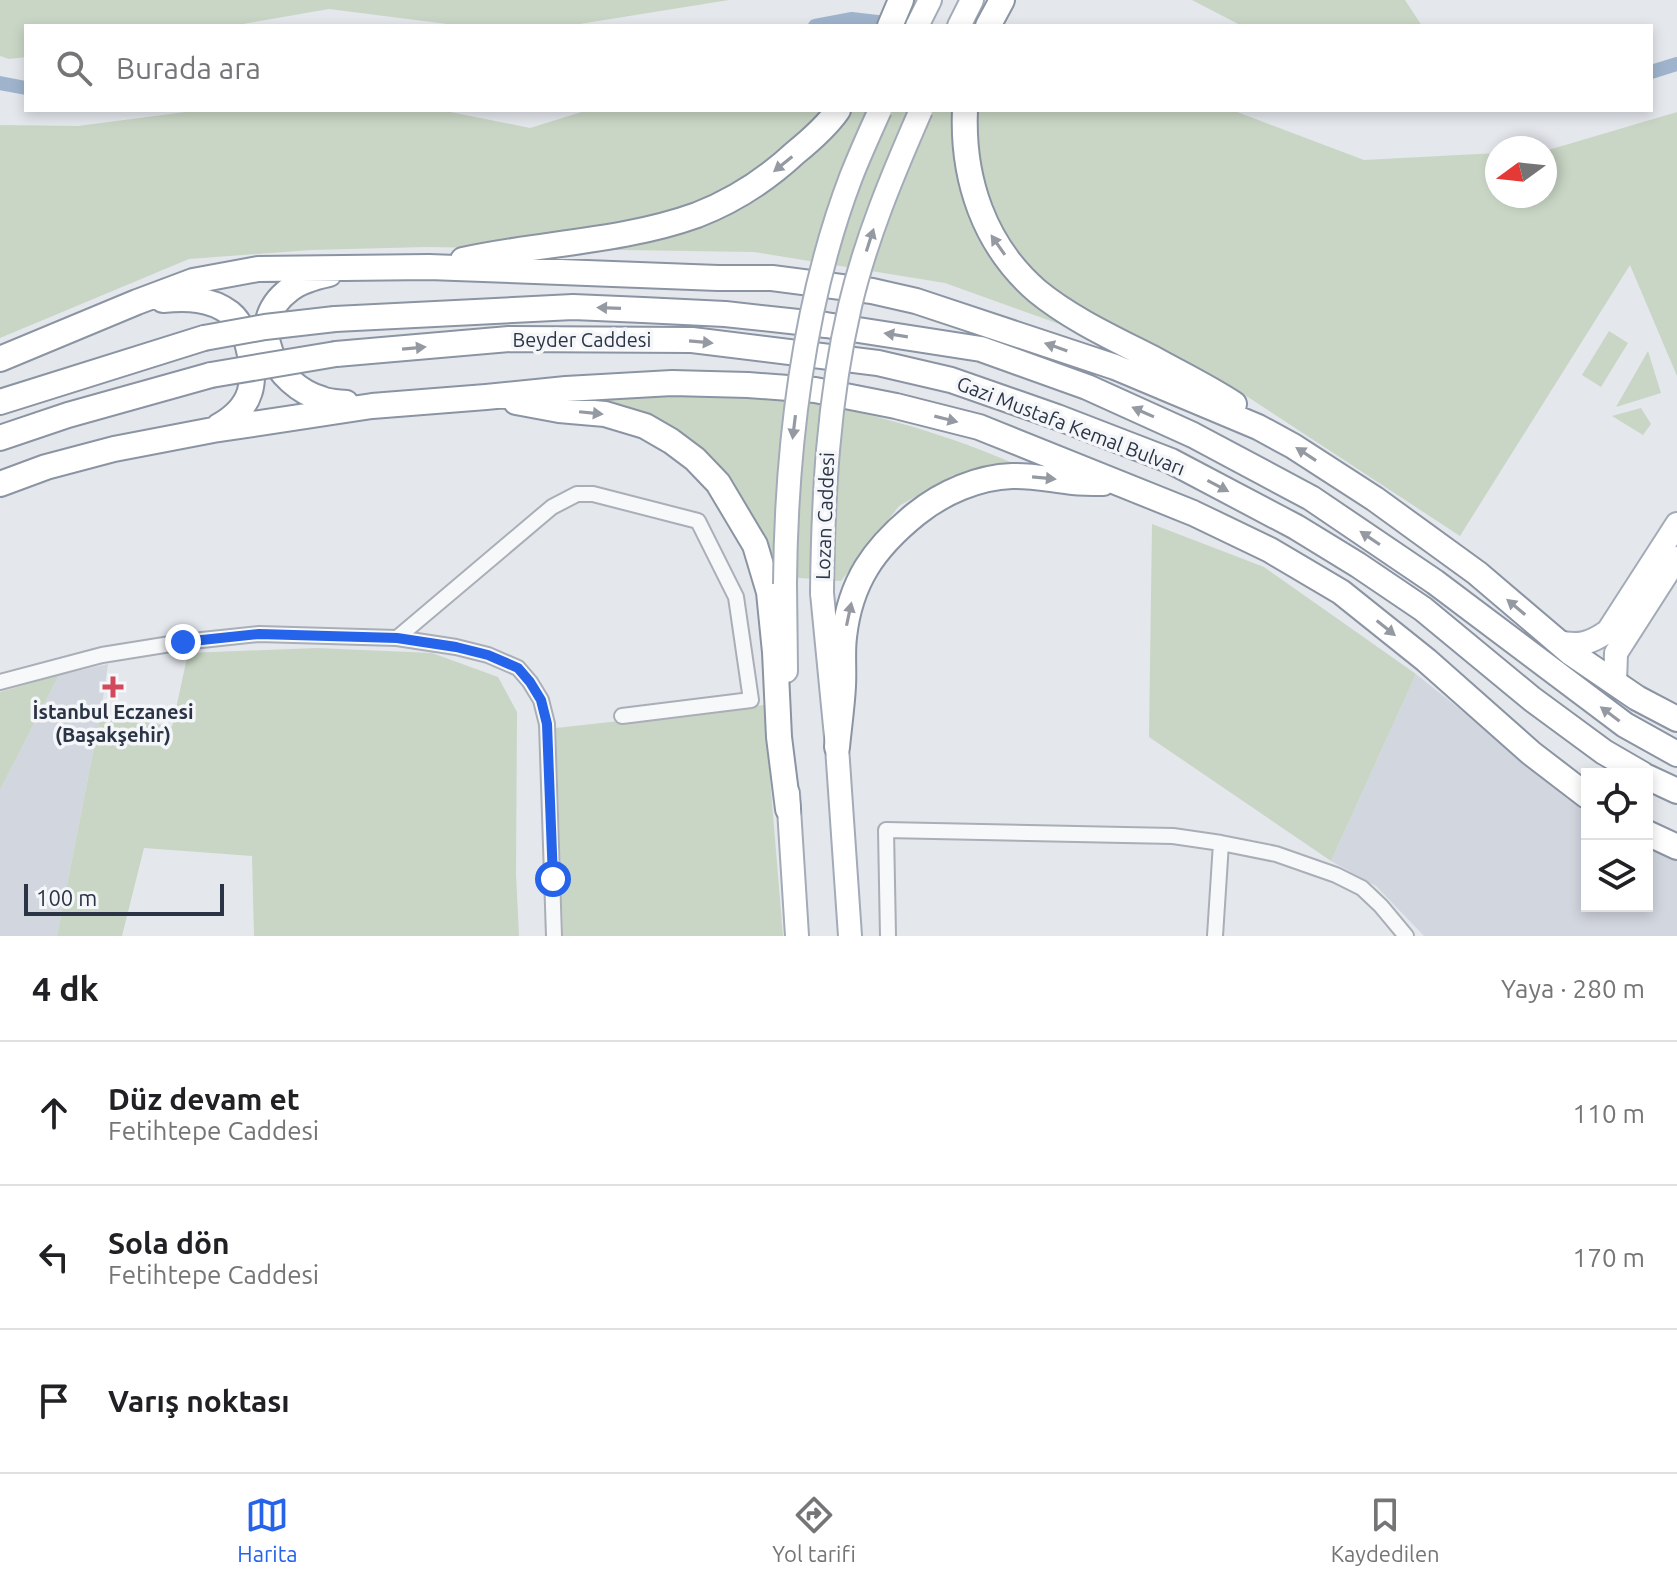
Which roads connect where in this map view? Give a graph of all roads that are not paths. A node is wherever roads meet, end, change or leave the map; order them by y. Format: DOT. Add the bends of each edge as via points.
graph roads {
  1 [pos="901,0"];
  2 [pos="930,0"];
  3 [pos="972,0"];
  4 [pos="1002,0"];
  5 [pos="891,24"];
  6 [pos="918,24"];
  7 [pos="960,24"];
  8 [pos="989,24"];
  9 [pos="836,112"];
  10 [pos="879,112"];
  11 [pos="920,112"];
  12 [pos="965,112"];
  13 [pos="429,267"];
  14 [pos="350,268"];
  15 [pos="137,302"];
  16 [pos="826,325"];
  17 [pos="827,356"];
  18 [pos="0,359"];
  19 [pos="486,397"];
  20 [pos="0,402"];
  21 [pos="372,406"];
  22 [pos="1258,427"];
  23 [pos="213,430"];
  24 [pos="0,438"];
  25 [pos="1122,483"];
  26 [pos="0,484"];
  27 [pos="1677,524"];
  28 [pos="1677,558"];
  29 [pos="397,638"];
  30 [pos="1558,642"];
  31 [pos="0,682"];
  32 [pos="1615,683"];
  33 [pos="622,716"];
  34 [pos="1677,719"];
  35 [pos="837,747"];
  36 [pos="1677,754"];
  37 [pos="1632,768"];
  38 [pos="1653,780"];
  39 [pos="1581,791"];
  40 [pos="1677,791"];
  41 [pos="788,809"];
  42 [pos="1653,836"];
  43 [pos="1221,843"];
  44 [pos="1677,847"];
  45 [pos="554,936"];
  46 [pos="797,936"];
  47 [pos="850,936"];
  48 [pos="888,936"];
  49 [pos="1215,936"];
  50 [pos="1406,936"];
  1 -- 5 [label="highway"];
  2 -- 6 [label="main road"];
  3 -- 7 [label="main road"];
  4 -- 8 [label="highway"];
  9 -- 13 [label="highway, one-way" via="781,167 698,214 656,227"];
  10 -- 41 [label="main road, Lozan Caddesi, one-way, bridge" via="831,241 801,371 785,526"];
  35 -- 11 [label="main road, Lozan Caddesi, one-way, bridge" via="822,593 827,452 860,269 884,194"];
  22 -- 12 [label="highway, one-way" via="1233,403 1084,322 1022,277 989,233 975,198"];
  13 -- 14 [label="highway"];
  22 -- 13 [label="highway, one-way" via="1115,367 872,291 772,278"];
  14 -- 15 [label="highway" via="258,269 193,281"];
  14 -- 21 [label="highway" via="288,291 271,309 267,342 281,374 298,387 320,399"];
  15 -- 18 [label="highway"];
  15 -- 23 [label="highway" via="203,300 232,314 240,324 252,383 241,410"];
  16 -- 20 [label="highway, Beyder Caddesi, one-way, bridge" via="573,307 335,319 204,338"];
  36 -- 16 [label="highway, Gazi Mustafa Kemal Bulvarı, one-way" via="1625,725 1435,582 1311,498 1193,435 1087,387 981,349"];
  24 -- 17 [label="highway, Beyder Caddesi, one-way, bridge" via="211,375 336,354 509,339 692,340"];
  17 -- 37 [label="highway, Gazi Mustafa Kemal Bulvarı, one-way" via="951,380 1171,461 1358,565"];
  19 -- 21 [label="highway"];
  19 -- 25 [label="highway, one-way" via="672,383 815,390 979,427"];
  19 -- 41 [label="highway, one-way" via="605,414 645,426 695,459 718,483 755,545 769,592"];
  21 -- 23 [label="highway"];
  30 -- 22 [label="highway, one-way" via="1477,573 1375,499"];
  23 -- 26 [label="highway" via="101,453"];
  35 -- 25 [label="highway, one-way" via="849,611 864,570 896,530 958,489 1009,476"];
  25 -- 39 [label="highway, one-way" via="1257,544 1341,592"];
  27 -- 30 [label="main road" via="1608,631 1574,646"];
  28 -- 32 [label="main road" via="1616,653"];
  29 -- 31 [label="street" via="259,634 183,642 102,655"];
  29 -- 33 [label="street" via="552,507 577,494 698,521 736,597 751,700"];
  29 -- 45 [label="street" via="488,655 518,668 541,700 547,724"];
  30 -- 32 [label="highway"];
  32 -- 34 [label="highway"];
  35 -- 47 [label="main road, Lozan Caddesi"];
  38 -- 40 [label="highway"];
  41 -- 46 [label="main road, Lozan Caddesi"];
  42 -- 44 [label="highway"];
  43 -- 48 [label="street" via="1173,836 886,830"];
  43 -- 49 [label="street"];
  43 -- 50 [label="street" via="1276,854 1362,888"];
}
